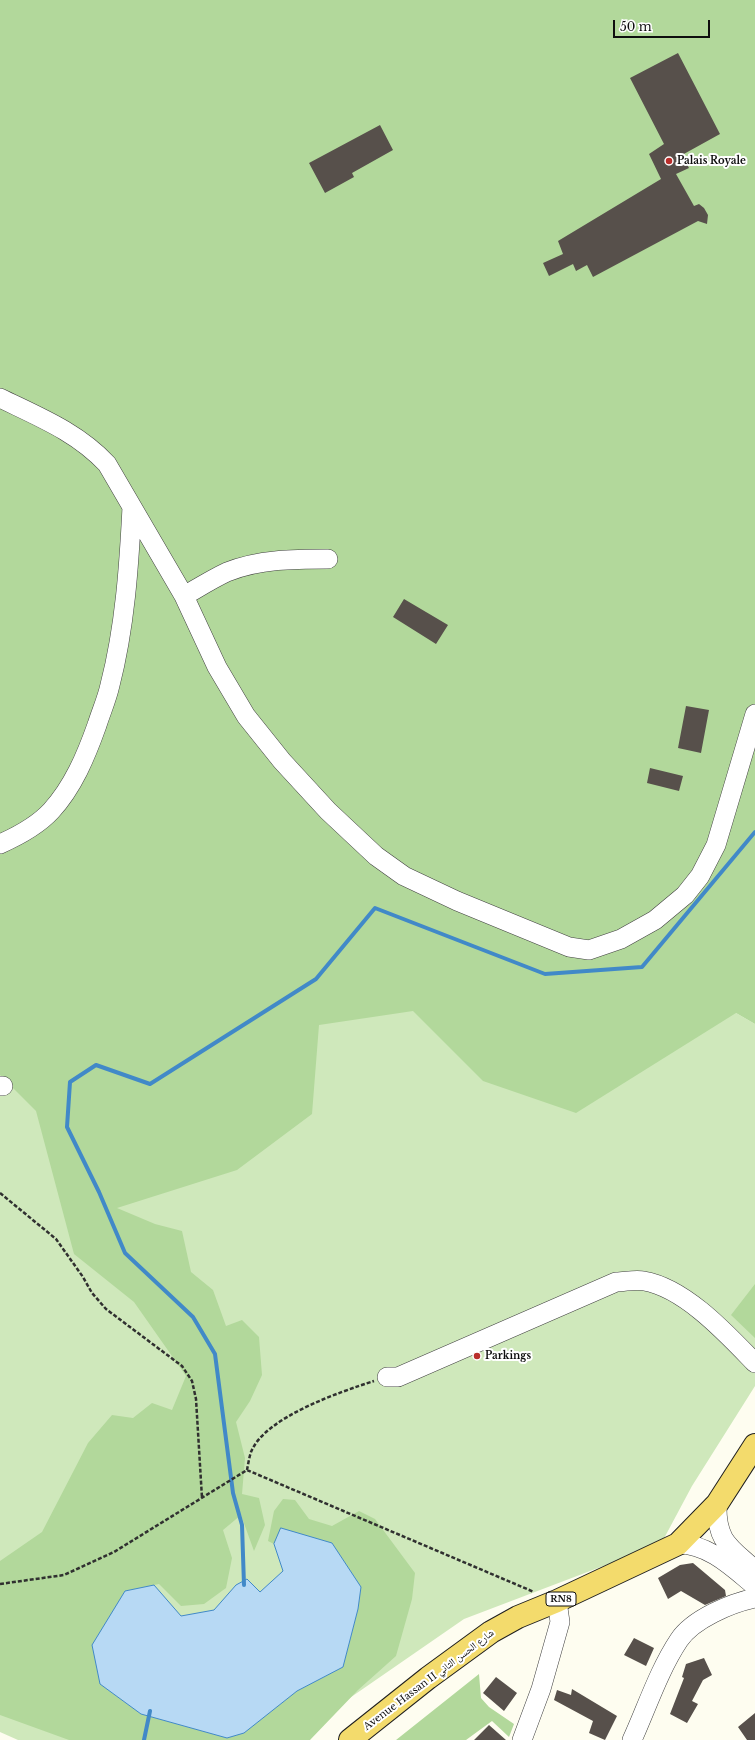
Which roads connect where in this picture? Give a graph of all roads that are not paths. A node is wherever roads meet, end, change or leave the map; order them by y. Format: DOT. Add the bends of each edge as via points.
graph roads {
  1 [pos="0,398"];
  2 [pos="132,507"];
  3 [pos="328,559"];
  4 [pos="184,596"];
  5 [pos="755,714"];
  6 [pos="752,730"];
  7 [pos="0,844"];
  8 [pos="755,1362"];
  9 [pos="387,1377"];
  10 [pos="755,1445"];
  11 [pos="717,1504"];
  12 [pos="678,1544"];
  13 [pos="755,1570"];
  14 [pos="755,1586"];
  15 [pos="755,1598"];
  16 [pos="557,1601"];
  17 [pos="350,1740"];
  18 [pos="522,1740"];
  19 [pos="632,1740"];
  1 -- 2 [label="street" via="67,430 93,449 107,464"];
  2 -- 4 [label="street"];
  2 -- 7 [label="street" via="128,570 119,643 110,686 91,742 76,776 51,811 31,827"];
  3 -- 4 [label="street" via="293,559 252,564 228,572"];
  4 -- 6 [label="street" via="217,667 246,716 282,761 376,856 404,876 457,901 569,947 589,950 621,939 655,920 685,895 700,876 716,845"];
  5 -- 6 [label="street"];
  8 -- 9 [label="street" via="698,1309 670,1290 644,1281 616,1282 398,1377"];
  10 -- 11 [label="main road, Avenue Hassan II شارع الحسن الثاني / RN8"];
  11 -- 12 [label="main road, Avenue Hassan II شارع الحسن الثاني / RN8"];
  11 -- 13 [label="street" via="716,1519 721,1535 728,1546"];
  12 -- 14 [label="street" via="690,1544 711,1552"];
  12 -- 16 [label="main road, Avenue Hassan II شارع الحسن الثاني / RN8"];
  15 -- 19 [label="street" via="711,1614 697,1622 679,1639"];
  16 -- 17 [label="main road, Avenue Hassan II شارع الحسن الثاني / RN8" via="518,1617 491,1632"];
  16 -- 18 [label="street" via="560,1622 541,1689"];
}
